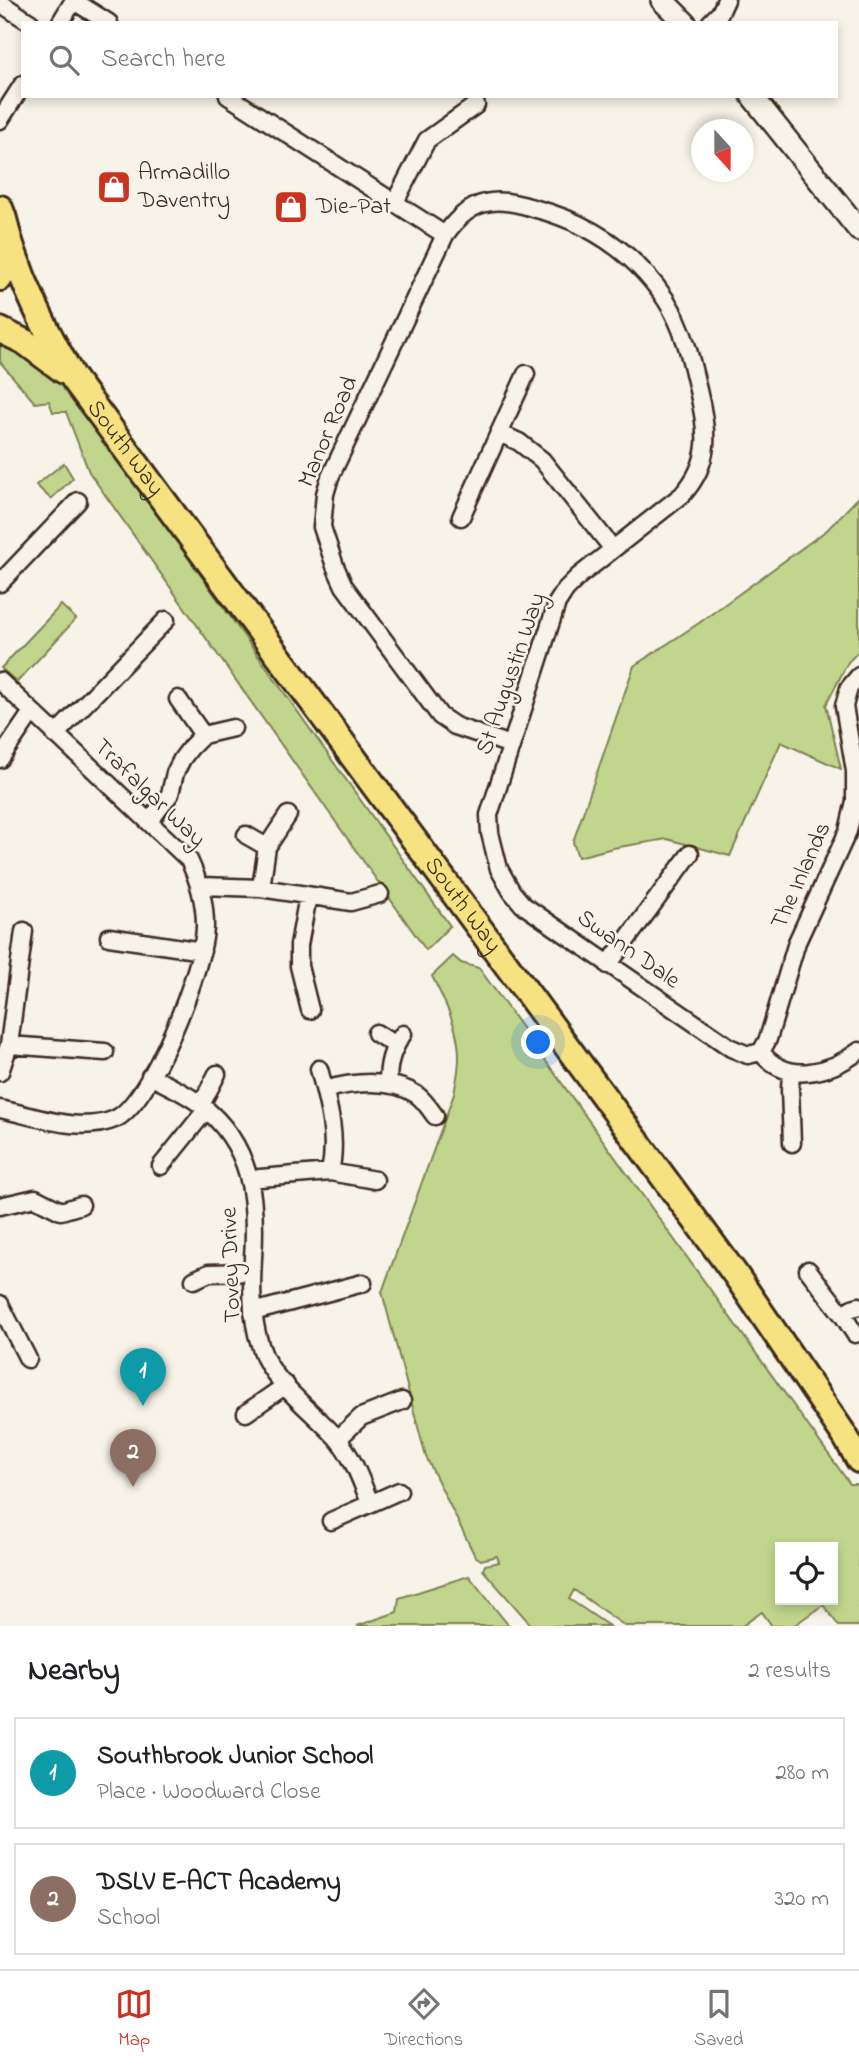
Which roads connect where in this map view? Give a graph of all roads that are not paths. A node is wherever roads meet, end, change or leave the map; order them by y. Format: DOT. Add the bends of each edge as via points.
graph roads {
  1 [pos="662,0"];
  2 [pos="726,0"];
  3 [pos="74,1"];
  4 [pos="0,3"];
  5 [pos="28,21"];
  6 [pos="61,21"];
  7 [pos="106,21"];
  8 [pos="683,21"];
  9 [pos="712,21"];
  10 [pos="21,86"];
  11 [pos="231,98"];
  12 [pos="754,98"];
  13 [pos="477,105"];
  14 [pos="0,120"];
  15 [pos="394,204"];
  16 [pos="4,220"];
  17 [pos="859,230"];
  18 [pos="445,235"];
  19 [pos="0,278"];
  20 [pos="0,330"];
  21 [pos="526,374"];
  22 [pos="73,377"];
  23 [pos="499,433"];
  24 [pos="78,501"];
  25 [pos="461,517"];
  26 [pos="613,549"];
  27 [pos="0,583"];
  28 [pos="166,620"];
  29 [pos="859,676"];
  30 [pos="0,681"];
  31 [pos="178,699"];
  32 [pos="32,712"];
  33 [pos="233,728"];
  34 [pos="55,735"];
  35 [pos="203,736"];
  36 [pos="511,746"];
  37 [pos="0,759"];
  38 [pos="288,815"];
  39 [pos="149,822"];
  40 [pos="246,835"];
  41 [pos="267,847"];
  42 [pos="494,852"];
  43 [pos="690,854"];
  44 [pos="201,886"];
  45 [pos="261,888"];
  46 [pos="380,894"];
  47 [pos="308,896"];
  48 [pos="24,931"];
  49 [pos="109,937"];
  50 [pos="202,951"];
  51 [pos="608,965"];
  52 [pos="310,1010"];
  53 [pos="376,1033"];
  54 [pos="9,1045"];
  55 [pos="859,1051"];
  56 [pos="105,1052"];
  57 [pos="761,1052"];
  58 [pos="319,1069"];
  59 [pos="0,1072"];
  60 [pos="791,1073"];
  61 [pos="217,1074"];
  62 [pos="150,1076"];
  63 [pos="388,1084"];
  64 [pos="325,1090"];
  65 [pos="204,1107"];
  66 [pos="0,1109"];
  67 [pos="435,1116"];
  68 [pos="792,1143"];
  69 [pos="161,1167"];
  70 [pos="330,1172"];
  71 [pos="249,1179"];
  72 [pos="375,1180"];
  73 [pos="80,1205"];
  74 [pos="0,1206"];
  75 [pos="808,1270"];
  76 [pos="252,1272"];
  77 [pos="194,1280"];
  78 [pos="363,1283"];
  79 [pos="0,1304"];
  80 [pos="859,1306"];
  81 [pos="253,1312"];
  82 [pos="842,1314"];
  83 [pos="855,1334"];
  84 [pos="28,1359"];
  85 [pos="286,1385"];
  86 [pos="402,1401"];
  87 [pos="246,1413"];
  88 [pos="338,1439"];
  89 [pos="852,1445"];
  90 [pos="859,1460"];
  91 [pos="399,1491"];
  92 [pos="370,1503"];
  93 [pos="331,1521"];
  1 -- 8 [label="main road"];
  2 -- 9 [label="street"];
  3 -- 6 [label="street"];
  3 -- 7 [label="street"];
  4 -- 5 [label="street"];
  10 -- 14 [label="street"];
  11 -- 15 [label="street"];
  12 -- 17 [label="main road"];
  13 -- 15 [label="street" via="427,140"];
  15 -- 18 [label="street"];
  16 -- 19 [label="main road" via="8,253"];
  16 -- 22 [label="main road, South Way" via="19,272"];
  18 -- 26 [label="street, St Augustin Way" via="472,208 490,202 515,203 578,222 646,276 680,326 706,432 701,468 682,495"];
  18 -- 36 [label="street, Manor Road" via="330,477 322,527 344,586 440,716"];
  20 -- 22 [label="main road, South Way"];
  21 -- 23 [label="street"];
  22 -- 89 [label="main road, South Way" via="735,1274"];
  23 -- 25 [label="street"];
  23 -- 26 [label="street" via="542,460"];
  24 -- 27 [label="street"];
  26 -- 36 [label="street, St Augustin Way" via="579,576 556,603"];
  28 -- 34 [label="street"];
  29 -- 57 [label="street, The Inlands" via="849,688 844,706 855,771 848,831 797,942"];
  30 -- 32 [label="street, Trafalgar Way"];
  31 -- 35 [label="street"];
  32 -- 34 [label="street, Trafalgar Way"];
  32 -- 37 [label="street"];
  33 -- 35 [label="street"];
  34 -- 39 [label="street, Trafalgar Way"];
  35 -- 39 [label="street" via="181,759 170,794"];
  36 -- 42 [label="street, St Augustin Way" via="489,815"];
  38 -- 41 [label="street"];
  39 -- 44 [label="street, Trafalgar Way" via="189,860"];
  40 -- 41 [label="street"];
  41 -- 45 [label="street"];
  42 -- 51 [label="street, Swann Dale" via="499,869 523,905"];
  43 -- 51 [label="street"];
  44 -- 45 [label="street"];
  44 -- 50 [label="street, Trafalgar Way"];
  45 -- 47 [label="street"];
  46 -- 47 [label="street" via="351,902"];
  47 -- 52 [label="street" via="299,966"];
  48 -- 54 [label="street"];
  49 -- 50 [label="street"];
  50 -- 62 [label="street, Trafalgar Way" via="173,1035"];
  51 -- 57 [label="street, Swann Dale" via="731,1048 748,1055"];
  53 -- 63 [label="street" via="399,1039 388,1061"];
  54 -- 56 [label="street"];
  54 -- 59 [label="street"];
  55 -- 60 [label="street" via="835,1065"];
  57 -- 60 [label="street" via="770,1063"];
  58 -- 64 [label="street"];
  60 -- 68 [label="street"];
  61 -- 65 [label="street"];
  62 -- 65 [label="street, Tovey Drive"];
  62 -- 66 [label="street, Trafalgar Way" via="136,1102 116,1119 92,1125"];
  63 -- 64 [label="street" via="340,1085"];
  63 -- 67 [label="street" via="417,1095"];
  64 -- 70 [label="street" via="333,1133"];
  65 -- 69 [label="street"];
  65 -- 71 [label="street, Tovey Drive" via="234,1141"];
  70 -- 71 [label="street"];
  70 -- 72 [label="street"];
  71 -- 76 [label="street, Tovey Drive" via="255,1204"];
  73 -- 74 [label="street" via="61,1211 35,1198"];
  75 -- 82 [label="street"];
  76 -- 77 [label="street" via="209,1273"];
  76 -- 81 [label="street, Tovey Drive"];
  78 -- 81 [label="street"];
  79 -- 84 [label="street"];
  80 -- 82 [label="street"];
  81 -- 85 [label="street, Tovey Drive" via="265,1358"];
  82 -- 83 [label="street"];
  85 -- 87 [label="street"];
  85 -- 88 [label="street, Tovey Drive"];
  86 -- 88 [label="street" via="361,1417"];
  88 -- 92 [label="street, Tovey Drive"];
  89 -- 90 [label="main road, South Way"];
  91 -- 92 [label="street"];
  92 -- 93 [label="street"];
}
